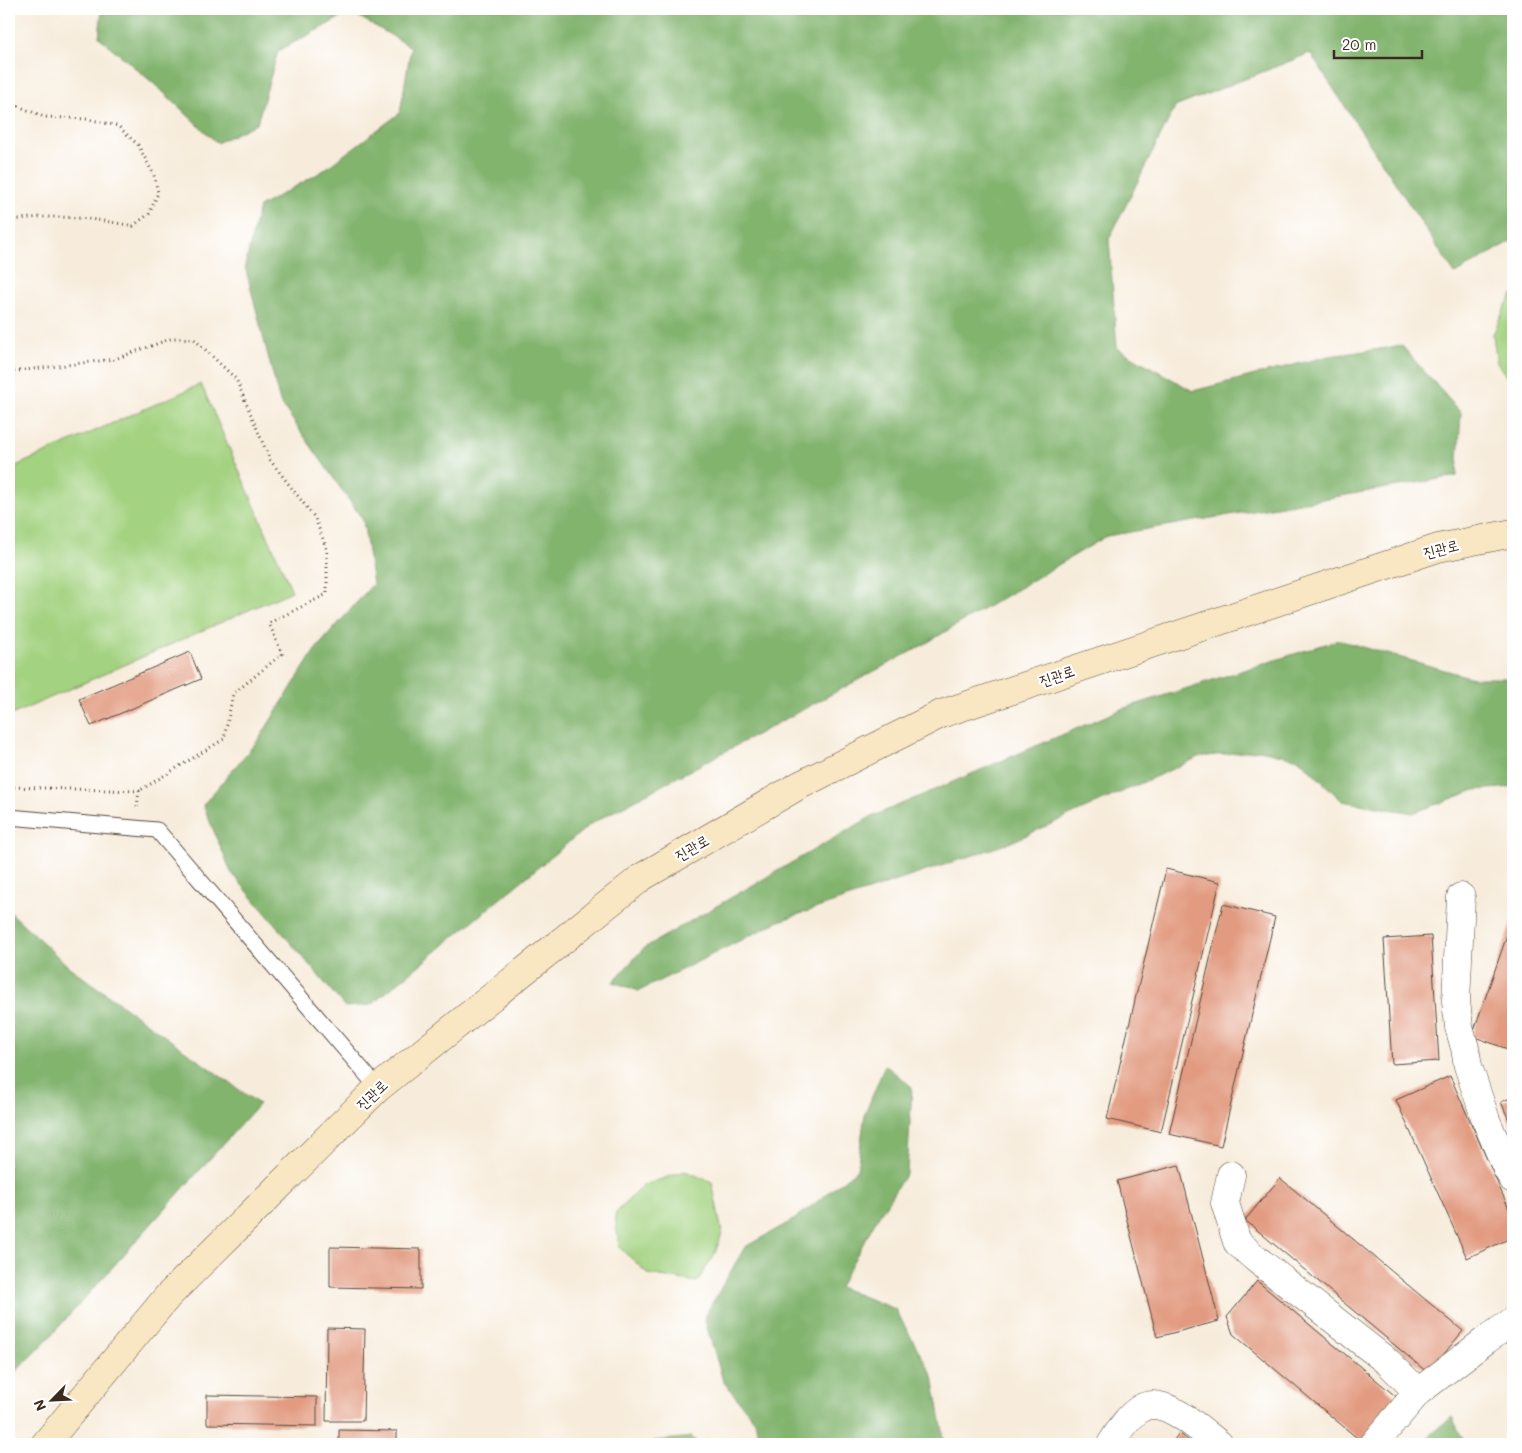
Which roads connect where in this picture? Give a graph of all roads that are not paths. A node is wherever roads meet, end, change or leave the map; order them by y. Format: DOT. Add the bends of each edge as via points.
graph roads {
  1 [pos="1513,533"];
  2 [pos="9,817"];
  3 [pos="1462,897"];
  4 [pos="378,1088"];
  5 [pos="1231,1175"];
  6 [pos="1513,1179"];
  7 [pos="1513,1321"];
  8 [pos="1418,1392"];
  9 [pos="45,1444"];
  10 [pos="1111,1444"];
  11 [pos="1219,1444"];
  12 [pos="1374,1444"];
  1 -- 4 [label="main road, 진관로" via="1438,548 941,714 798,786 642,877"];
  2 -- 4 [label="lane" via="157,830"];
  3 -- 6 [label="street" via="1456,1002 1459,1027 1486,1120"];
  4 -- 9 [label="main road, 진관로" via="168,1296"];
  5 -- 8 [label="street" via="1225,1203 1237,1242 1389,1363"];
  7 -- 8 [label="street"];
  8 -- 12 [label="street"];
  10 -- 11 [label="street" via="1130,1417 1145,1405 1154,1404 1188,1421"];
}
